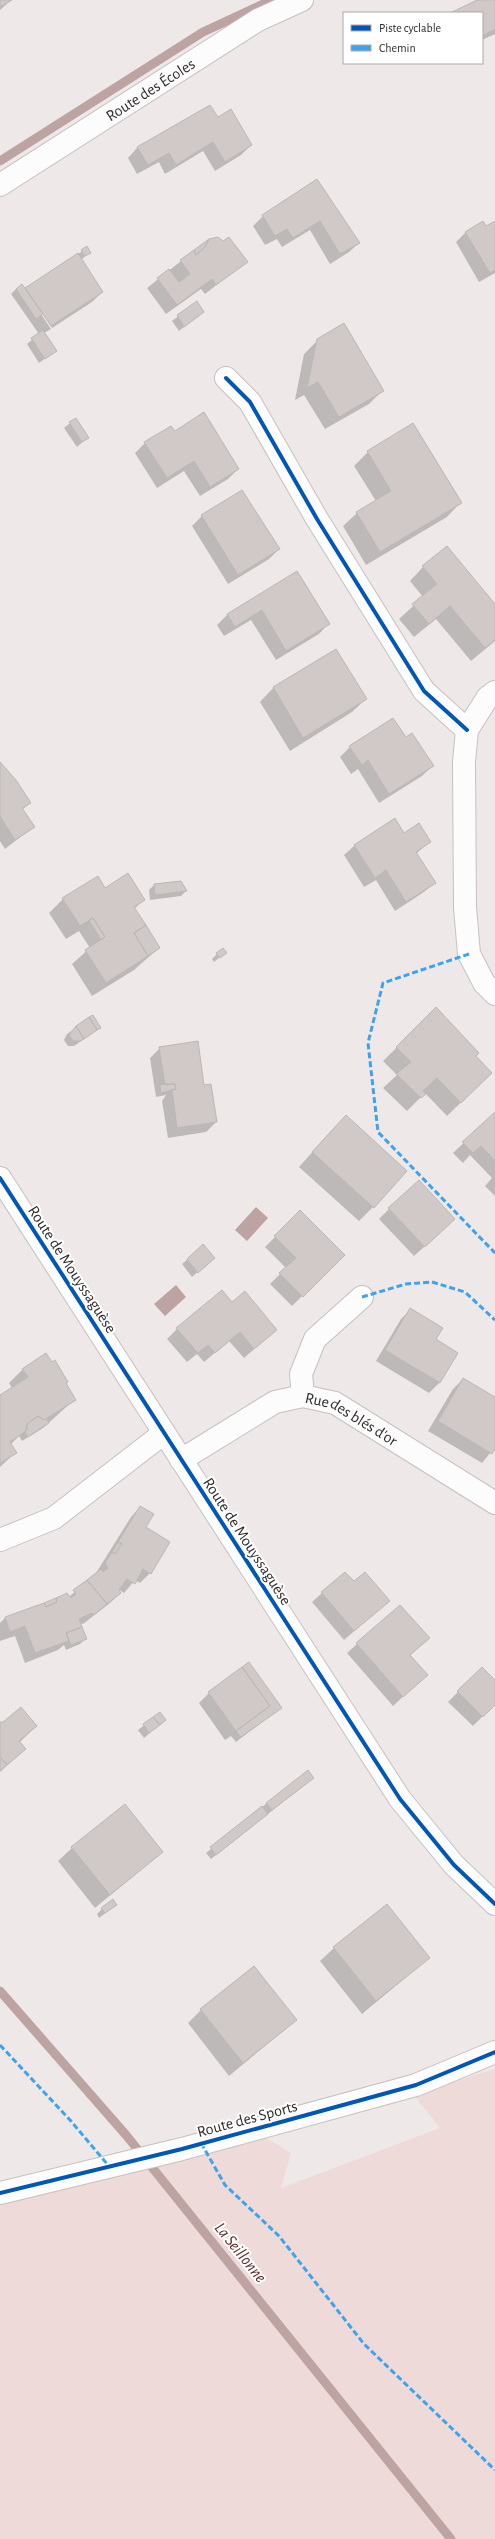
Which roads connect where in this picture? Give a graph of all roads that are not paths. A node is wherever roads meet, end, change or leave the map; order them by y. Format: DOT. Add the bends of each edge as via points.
graph roads {
  1 [pos="302,0"];
  2 [pos="0,184"];
  3 [pos="226,378"];
  4 [pos="495,692"];
  5 [pos="468,730"];
  6 [pos="495,994"];
  7 [pos="0,1178"];
  8 [pos="362,1297"];
  9 [pos="303,1396"];
  10 [pos="164,1433"];
  11 [pos="181,1460"];
  12 [pos="495,1503"];
  13 [pos="0,1540"];
  14 [pos="495,1904"];
  15 [pos="495,2052"];
  16 [pos="0,2193"];
  1 -- 2 [label="street, Route des Écoles" via="258,20"];
  3 -- 5 [label="street" via="250,402 317,519 424,691"];
  4 -- 5 [label="street" via="488,697"];
  5 -- 6 [label="street" via="464,762 464,799 465,907 469,954 484,983"];
  7 -- 10 [label="street, Route de Mouyssaguèse"];
  8 -- 9 [label="street" via="315,1339 301,1374"];
  9 -- 11 [label="street, Rue des blés d'or" via="275,1402"];
  9 -- 12 [label="street, Rue des blés d'or" via="335,1403"];
  10 -- 11 [label="street, Route de Mouyssaguèse"];
  10 -- 13 [label="street" via="54,1518"];
  11 -- 14 [label="street, Route de Mouyssaguèse" via="400,1799 454,1865"];
  15 -- 16 [label="street, Route des Sports" via="416,2085 182,2149 114,2163"];
}
